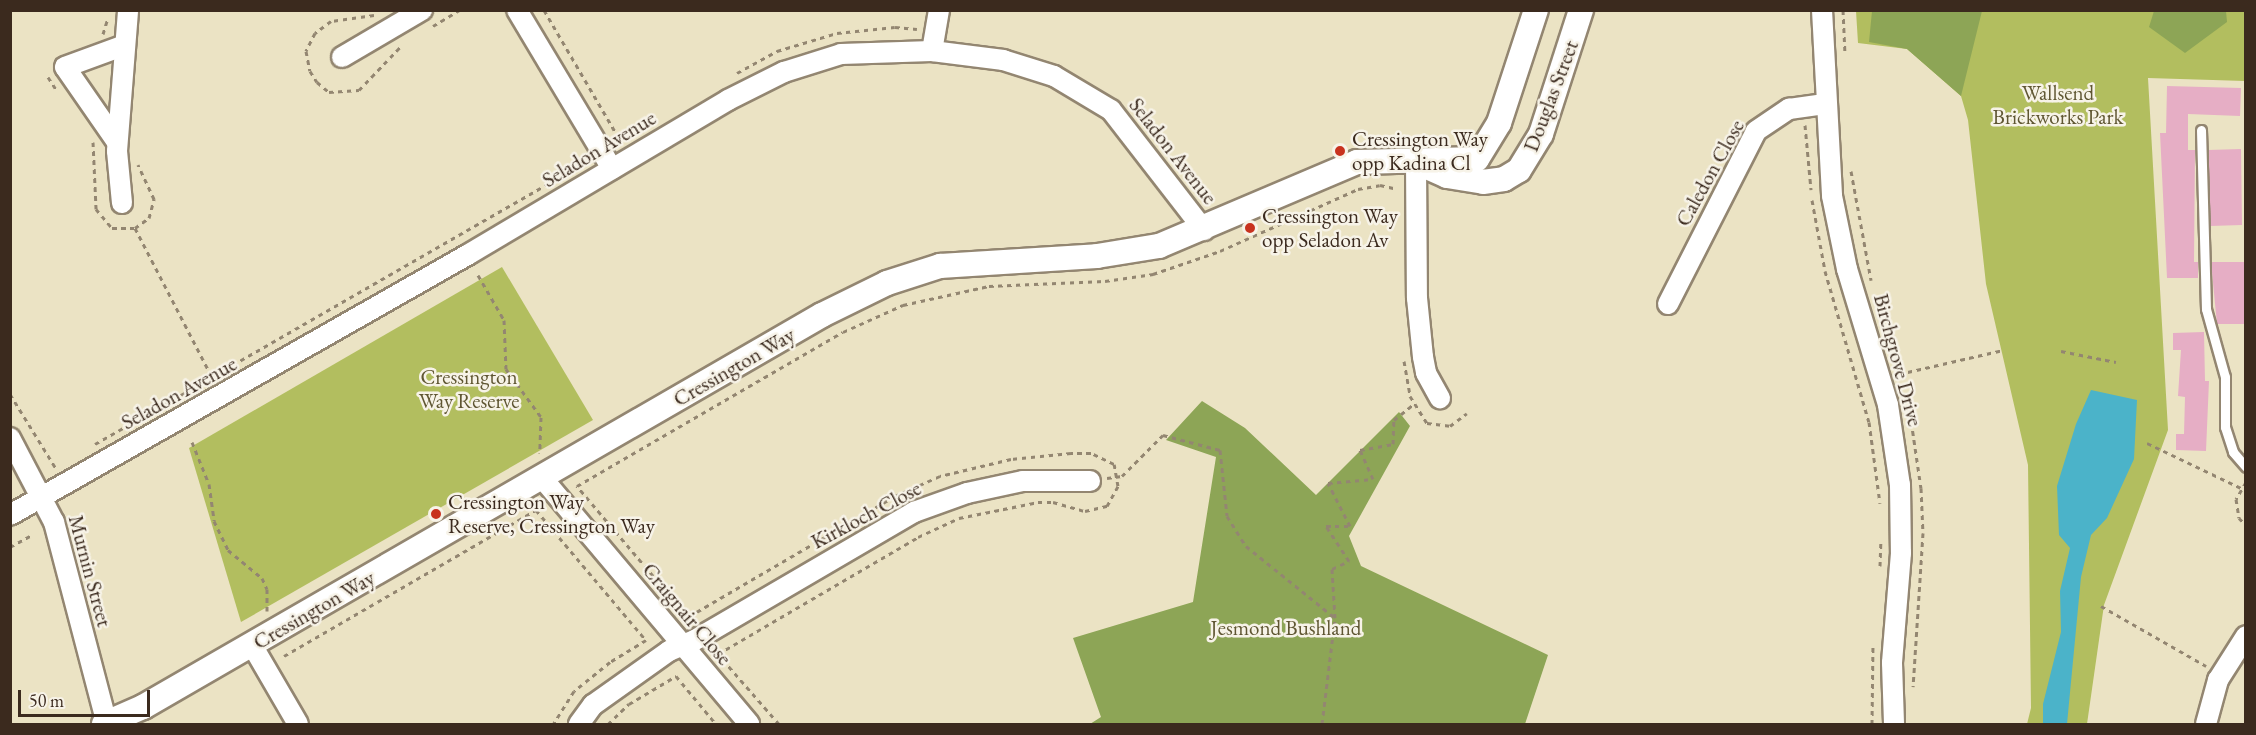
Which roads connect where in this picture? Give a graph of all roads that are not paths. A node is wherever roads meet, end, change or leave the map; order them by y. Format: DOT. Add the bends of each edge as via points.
graph roads {
  1 [pos="128,10"];
  2 [pos="422,10"];
  3 [pos="517,10"];
  4 [pos="939,10"];
  5 [pos="1536,10"];
  6 [pos="1581,10"];
  7 [pos="1822,10"];
  8 [pos="125,45"];
  9 [pos="932,51"];
  10 [pos="342,57"];
  11 [pos="1825,104"];
  12 [pos="2201,130"];
  13 [pos="117,142"];
  14 [pos="1416,162"];
  15 [pos="612,169"];
  16 [pos="122,203"];
  17 [pos="1204,230"];
  18 [pos="1668,304"];
  19 [pos="1440,398"];
  20 [pos="10,438"];
  21 [pos="2246,467"];
  22 [pos="543,479"];
  23 [pos="1090,481"];
  24 [pos="43,498"];
  25 [pos="10,515"];
  26 [pos="2246,636"];
  27 [pos="252,645"];
  28 [pos="682,645"];
  29 [pos="106,724"];
  30 [pos="298,724"];
  31 [pos="579,724"];
  32 [pos="749,724"];
  33 [pos="1894,724"];
  34 [pos="2206,724"];
  1 -- 8 [label="street"];
  2 -- 10 [label="street"];
  3 -- 15 [label="street"];
  4 -- 9 [label="street"];
  5 -- 14 [label="street, Douglas Street" via="1514,85 1482,155 1471,161"];
  6 -- 14 [label="street, Douglas Street" via="1541,134 1519,170 1498,181 1483,182 1447,176"];
  7 -- 11 [label="street, Birchgrove Drive"];
  8 -- 13 [label="street"];
  8 -- 13 [label="street" via="65,67"];
  9 -- 15 [label="street, Seladon Avenue" via="841,54 784,72"];
  9 -- 17 [label="street, Seladon Avenue" via="1003,60 1054,76 1111,110"];
  11 -- 18 [label="street, Caledon Close" via="1789,109 1756,131"];
  11 -- 33 [label="street, Birchgrove Drive" via="1829,174 1839,232 1896,446 1902,526 1893,663"];
  12 -- 21 [label="lane" via="2206,309 2224,377 2225,427 2233,452"];
  13 -- 16 [label="street"];
  14 -- 17 [label="street, Cressington Way" via="1357,162"];
  14 -- 19 [label="street" via="1423,357 1426,373"];
  15 -- 24 [label="street, Seladon Avenue"];
  17 -- 22 [label="street, Cressington Way" via="1159,246 1118,254 940,266 905,276 822,315"];
  20 -- 24 [label="street, Murnin Street"];
  22 -- 27 [label="street, Cressington Way"];
  22 -- 28 [label="street, Craignair Close"];
  23 -- 28 [label="street, Kirkloch Close" via="1023,481 967,493 914,512"];
  24 -- 25 [label="street, Seladon Avenue"];
  24 -- 29 [label="street, Murnin Street" via="54,522"];
  26 -- 34 [label="street" via="2218,680"];
  27 -- 29 [label="street, Cressington Way"];
  27 -- 30 [label="street"];
  28 -- 31 [label="street, Kirkloch Close" via="593,705"];
  28 -- 32 [label="street, Craignair Close"];
}
